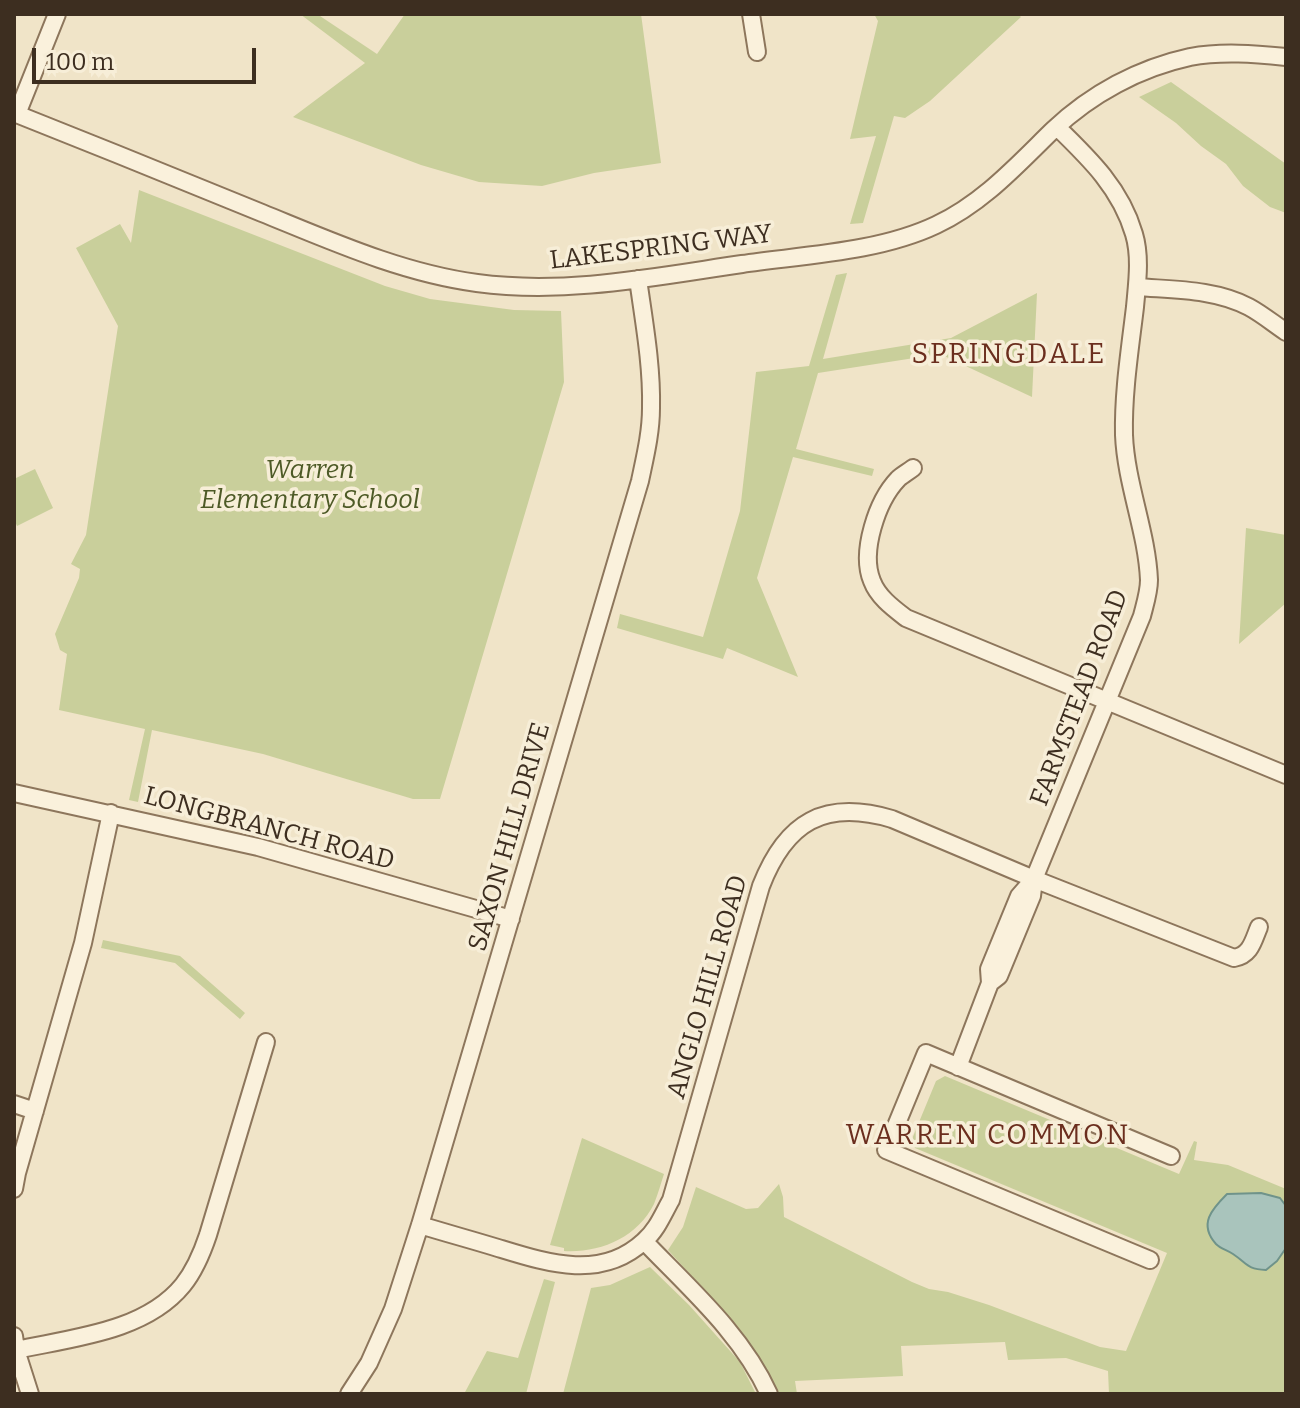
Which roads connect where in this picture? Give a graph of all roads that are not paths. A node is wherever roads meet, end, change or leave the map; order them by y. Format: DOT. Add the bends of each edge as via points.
graph roads {
  1 [pos="57,14"];
  2 [pos="751,14"];
  3 [pos="757,52"];
  4 [pos="1286,57"];
  5 [pos="16,113"];
  6 [pos="1057,127"];
  7 [pos="638,279"];
  8 [pos="1137,287"];
  9 [pos="1286,332"];
  10 [pos="913,468"];
  11 [pos="1108,702"];
  12 [pos="1286,775"];
  13 [pos="14,793"];
  14 [pos="111,813"];
  15 [pos="1034,879"];
  16 [pos="511,919"];
  17 [pos="1259,927"];
  18 [pos="266,1042"];
  19 [pos="958,1067"];
  20 [pos="14,1104"];
  21 [pos="35,1111"];
  22 [pos="1171,1156"];
  23 [pos="14,1189"];
  24 [pos="420,1225"];
  25 [pos="644,1241"];
  26 [pos="1150,1260"];
  27 [pos="15,1343"];
  28 [pos="30,1394"];
  29 [pos="349,1394"];
  30 [pos="769,1394"];
  1 -- 5 [label="street"];
  2 -- 3 [label="street"];
  4 -- 6 [label="street, LAKESPRING WAY" via="1222,54 1154,68 1089,99"];
  5 -- 7 [label="street, LAKESPRING WAY" via="325,238 431,274 514,286"];
  6 -- 7 [label="street, LAKESPRING WAY" via="969,206 900,239"];
  6 -- 8 [label="street, FARMSTEAD ROAD" via="1115,190 1135,237"];
  7 -- 16 [label="street, SAXON HILL DRIVE" via="651,370 648,443"];
  8 -- 9 [label="street" via="1228,299"];
  8 -- 11 [label="street, FARMSTEAD ROAD" via="1124,437 1149,581 1142,616"];
  10 -- 11 [label="street" via="898,479 876,516 868,564 880,595 906,618"];
  11 -- 12 [label="street"];
  11 -- 15 [label="street, FARMSTEAD ROAD"];
  13 -- 14 [label="street, LONGBRANCH ROAD"];
  14 -- 16 [label="street, LONGBRANCH ROAD" via="258,847"];
  14 -- 21 [label="street" via="83,943"];
  15 -- 17 [label="street, ANGLO HILL ROAD" via="1234,958 1249,952"];
  15 -- 19 [label="street, FARMSTEAD ROAD" via="1032,896"];
  15 -- 25 [label="street, ANGLO HILL ROAD" via="871,813 835,814 799,827 771,861 761,886 671,1200"];
  16 -- 24 [label="street, SAXON HILL DRIVE"];
  18 -- 27 [label="street" via="208,1235 182,1286 133,1321"];
  19 -- 22 [label="street"];
  19 -- 26 [label="street" via="926,1053 886,1150"];
  20 -- 21 [label="street"];
  21 -- 23 [label="street"];
  24 -- 25 [label="street, ANGLO HILL ROAD" via="538,1260 584,1267 626,1255"];
  24 -- 29 [label="street, SAXON HILL DRIVE" via="393,1309"];
  25 -- 30 [label="street" via="716,1315"];
  27 -- 28 [label="street"];
}
